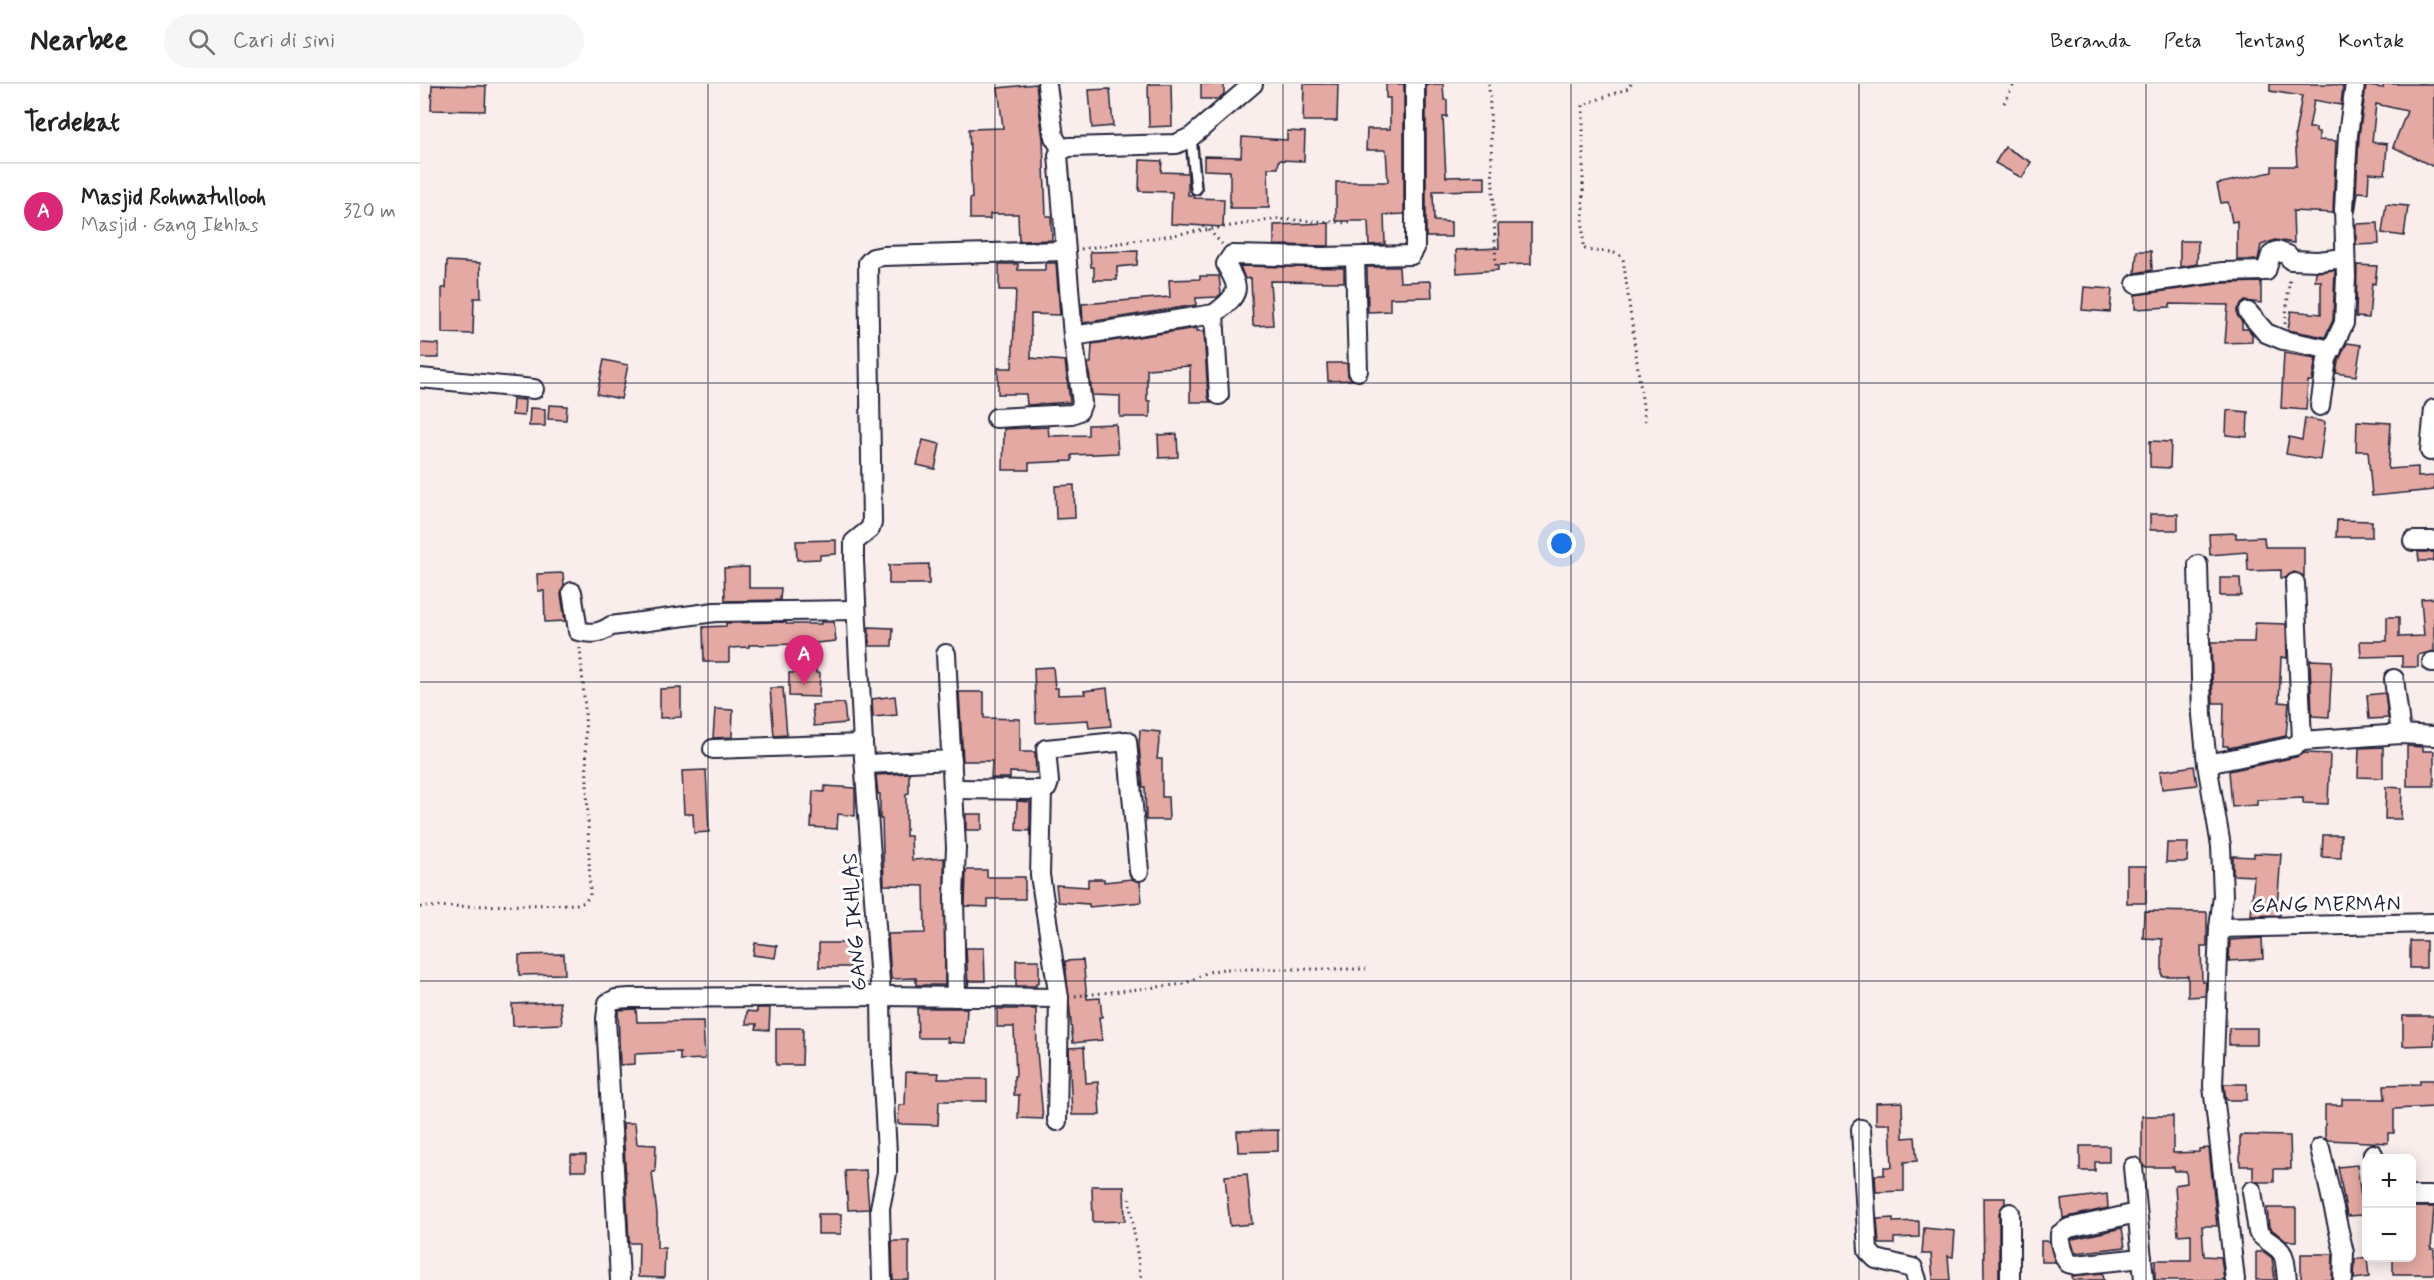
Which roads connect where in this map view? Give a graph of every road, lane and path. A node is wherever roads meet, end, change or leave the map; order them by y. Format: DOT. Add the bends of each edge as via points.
graph roads {
  1 [pos="1253,84"];
  2 [pos="1415,84"];
  3 [pos="1489,84"];
  4 [pos="1631,84"];
  5 [pos="2014,84"];
  6 [pos="2355,84"];
  7 [pos="1047,85"];
  8 [pos="2004,103"];
  9 [pos="1191,137"];
  10 [pos="1062,150"];
  11 [pos="1196,189"];
  12 [pos="1350,223"];
  13 [pos="1065,251"];
  14 [pos="1355,257"];
  15 [pos="2345,258"];
  16 [pos="2291,260"];
  17 [pos="1496,267"];
  18 [pos="2136,284"];
  19 [pos="2248,312"];
  20 [pos="1214,314"];
  21 [pos="1073,336"];
  22 [pos="2283,340"];
  23 [pos="2332,350"];
  24 [pos="1358,371"];
  25 [pos="432,378"];
  26 [pos="534,388"];
  27 [pos="1219,395"];
  28 [pos="2320,406"];
  29 [pos="2434,409"];
  30 [pos="996,418"];
  31 [pos="1645,421"];
  32 [pos="2430,451"];
  33 [pos="2413,540"];
  34 [pos="2434,541"];
  35 [pos="2198,565"];
  36 [pos="2295,583"];
  37 [pos="572,592"];
  38 [pos="855,610"];
  39 [pos="578,631"];
  40 [pos="946,654"];
  41 [pos="2394,679"];
  42 [pos="2401,734"];
  43 [pos="2434,736"];
  44 [pos="2302,741"];
  45 [pos="863,744"];
  46 [pos="713,749"];
  47 [pos="952,760"];
  48 [pos="866,764"];
  49 [pos="2207,764"];
  50 [pos="953,789"];
  51 [pos="1042,790"];
  52 [pos="1138,871"];
  53 [pos="420,907"];
  54 [pos="2434,923"];
  55 [pos="2219,928"];
  56 [pos="1366,969"];
  57 [pos="881,996"];
  58 [pos="956,998"];
  59 [pos="1059,998"];
  60 [pos="1057,1121"];
  61 [pos="1861,1129"];
  62 [pos="2320,1148"];
  63 [pos="2133,1167"];
  64 [pos="2252,1191"];
  65 [pos="2416,1196"];
  66 [pos="2434,1196"];
  67 [pos="1130,1198"];
  68 [pos="2010,1214"];
  69 [pos="2137,1214"];
  70 [pos="2142,1258"];
  71 [pos="620,1280"];
  72 [pos="882,1280"];
  73 [pos="1141,1280"];
  74 [pos="1917,1280"];
  75 [pos="2010,1280"];
  76 [pos="2144,1280"];
  77 [pos="2235,1280"];
  78 [pos="2287,1280"];
  79 [pos="2343,1280"];
  1 -- 9 [label="street"];
  2 -- 14 [label="street" via="1415,248 1411,255"];
  3 -- 17 [label="path"];
  4 -- 31 [label="path" via="1583,105 1583,248 1618,253 1623,258"];
  5 -- 8 [label="path"];
  6 -- 15 [label="street" via="2348,135"];
  7 -- 10 [label="street" via="1054,137"];
  9 -- 10 [label="street" via="1176,144"];
  9 -- 11 [label="lane"];
  10 -- 13 [label="street" via="1058,155"];
  12 -- 13 [label="path" via="1277,219"];
  13 -- 21 [label="street"];
  13 -- 38 [label="street, GANG IKHLAS" via="883,256 870,260 867,271 872,523 854,542"];
  14 -- 20 [label="street" via="1232,255 1226,264 1236,291"];
  14 -- 24 [label="street"];
  15 -- 16 [label="street"];
  15 -- 23 [label="street" via="2344,323"];
  16 -- 18 [label="street" via="2277,251 2271,255 2266,272 2223,272"];
  16 -- 22 [label="path"];
  19 -- 22 [label="street" via="2266,333"];
  20 -- 21 [label="street"];
  20 -- 27 [label="street"];
  21 -- 30 [label="street" via="1082,403 1079,411"];
  22 -- 23 [label="street"];
  23 -- 28 [label="street" via="2327,359"];
  25 -- 26 [label="street"];
  29 -- 32 [label="street"];
  33 -- 34 [label="street"];
  35 -- 49 [label="street"];
  36 -- 44 [label="street"];
  37 -- 39 [label="street"];
  38 -- 39 [label="street" via="715,612 611,626 592,634"];
  38 -- 45 [label="street, GANG IKHLAS"];
  39 -- 53 [label="path" via="585,709 590,895 579,904"];
  40 -- 47 [label="street"];
  41 -- 42 [label="street"];
  42 -- 43 [label="street"];
  42 -- 44 [label="street"];
  44 -- 49 [label="street"];
  45 -- 46 [label="street"];
  45 -- 48 [label="street, GANG IKHLAS"];
  47 -- 48 [label="street"];
  47 -- 50 [label="street"];
  48 -- 57 [label="street, GANG IKHLAS"];
  49 -- 55 [label="street" via="2221,846 2223,896"];
  50 -- 51 [label="street"];
  50 -- 58 [label="street"];
  51 -- 52 [label="street" via="1049,782 1046,749 1127,741"];
  51 -- 59 [label="street" via="1040,875"];
  54 -- 55 [label="street, GANG MERMAN"];
  55 -- 77 [label="street" via="2213,1086"];
  56 -- 59 [label="path" via="1224,969 1184,984"];
  57 -- 58 [label="street"];
  57 -- 71 [label="street" via="630,998 608,1003"];
  57 -- 72 [label="street, GANG IKHLAS" via="887,1153 880,1208"];
  58 -- 59 [label="street"];
  59 -- 60 [label="street"];
  61 -- 74 [label="street" via="1868,1251 1876,1259 1913,1268"];
  62 -- 79 [label="street" via="2344,1253"];
  63 -- 69 [label="street"];
  64 -- 78 [label="street" via="2258,1232 2283,1255"];
  65 -- 66 [label="street"];
  67 -- 73 [label="path"];
  68 -- 75 [label="street"];
  69 -- 70 [label="street"];
  69 -- 70 [label="street" via="2069,1228 2060,1233 2059,1239 2068,1263 2076,1265"];
  70 -- 76 [label="street"];
}
